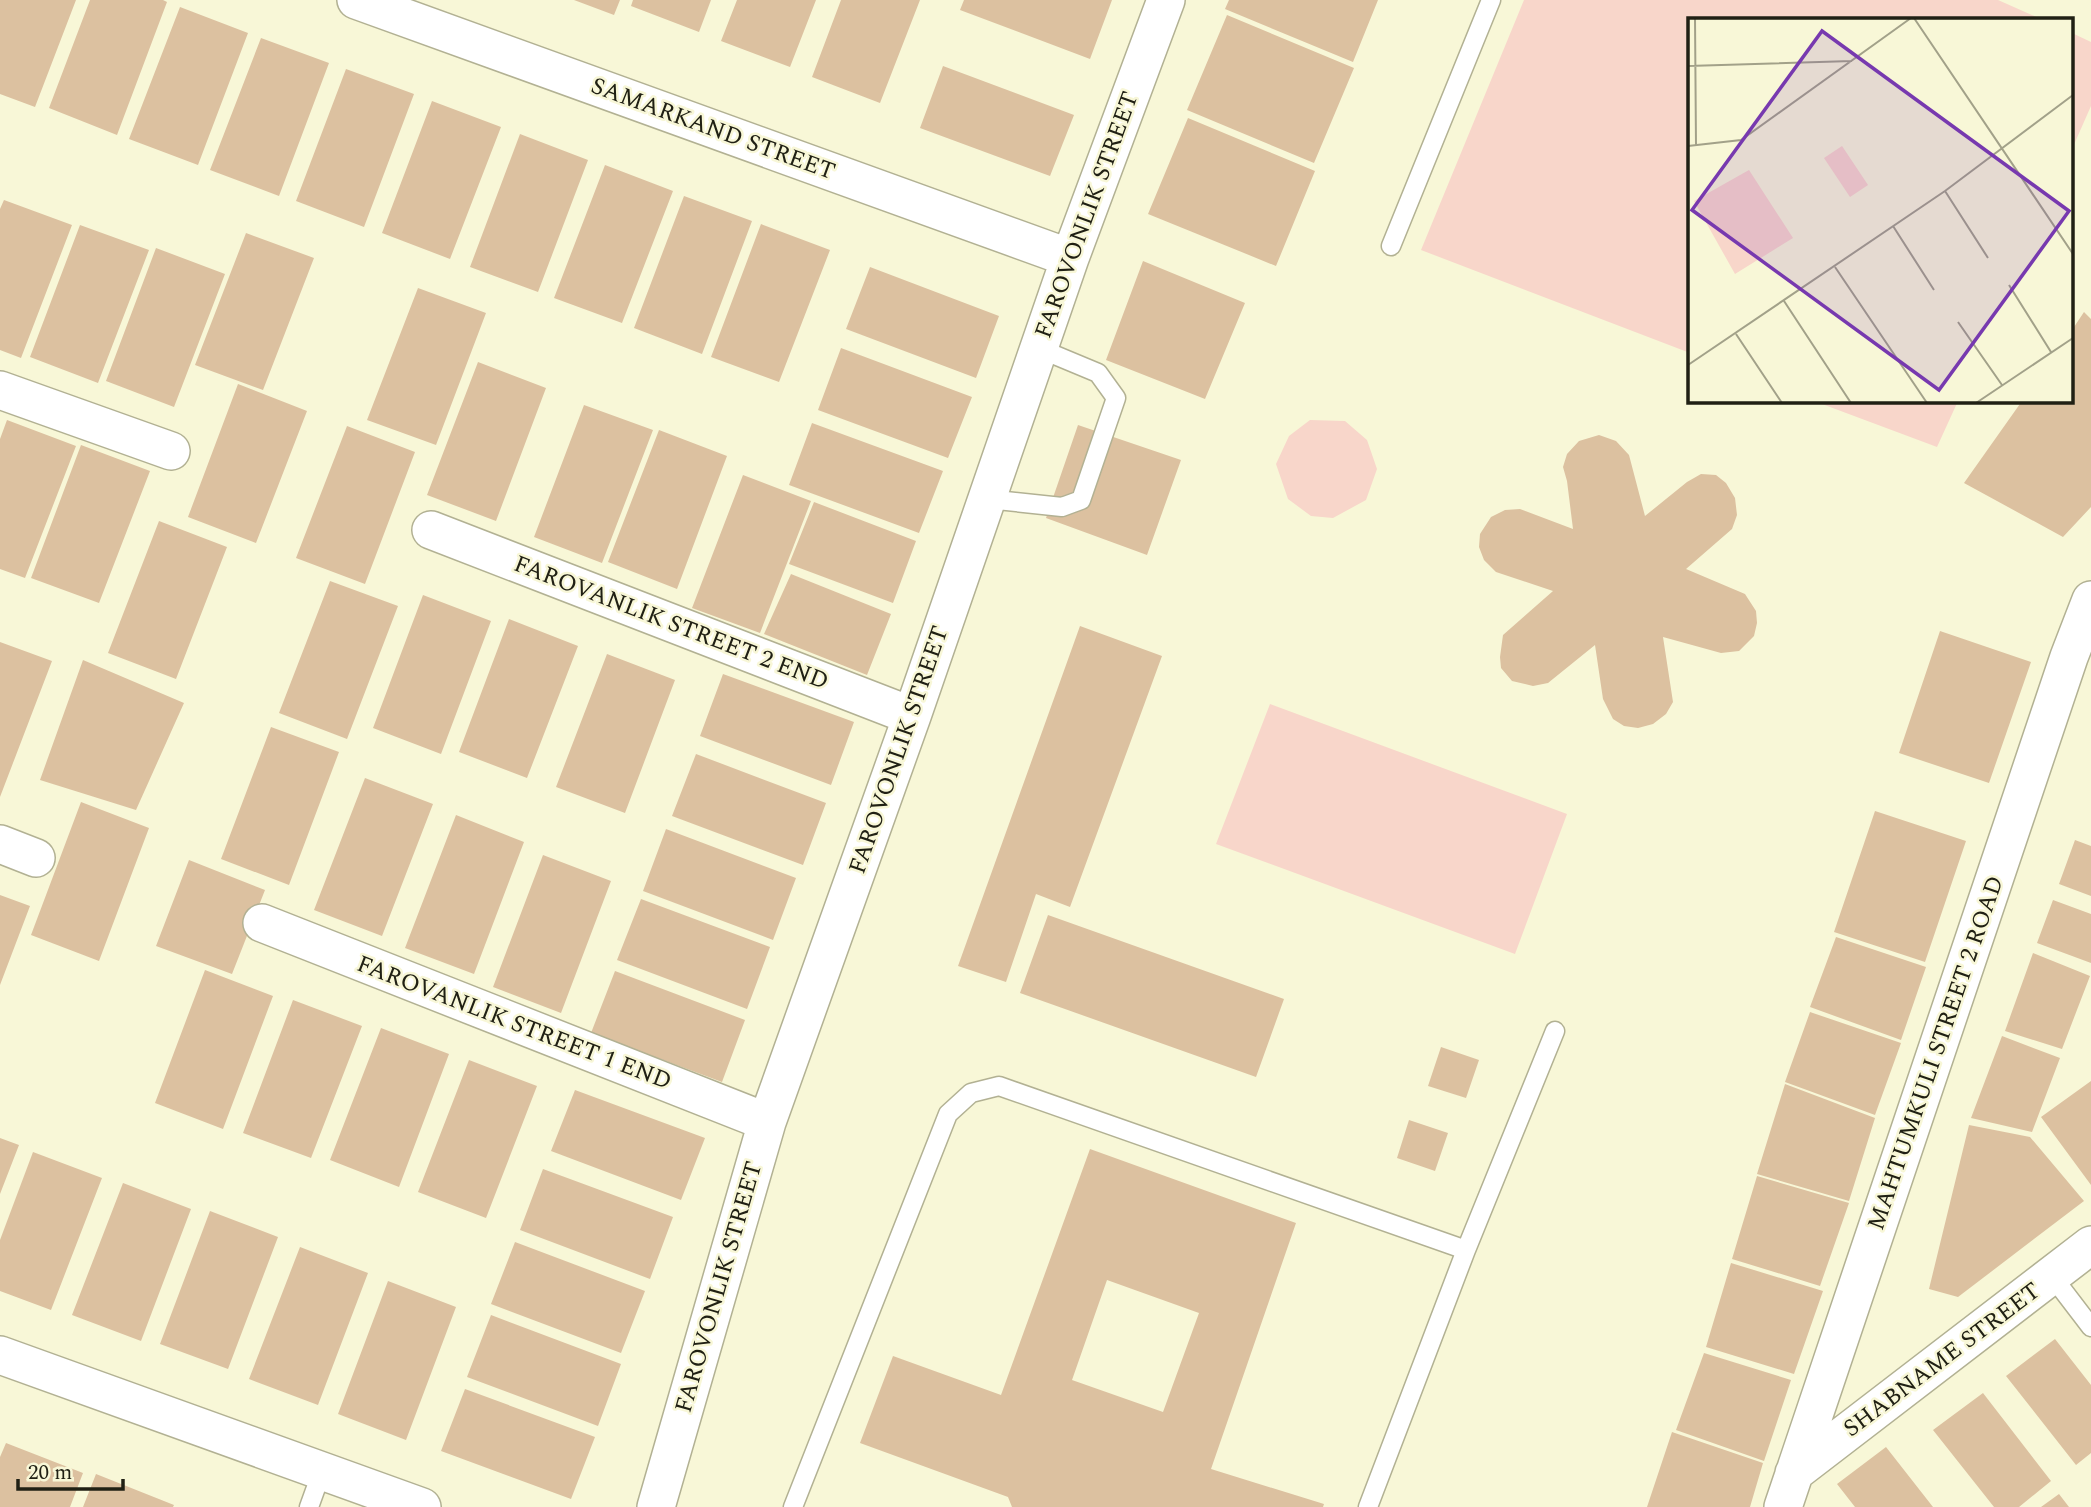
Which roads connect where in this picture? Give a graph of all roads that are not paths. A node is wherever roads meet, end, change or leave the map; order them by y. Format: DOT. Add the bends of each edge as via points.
graph roads {
  1 [pos="356,0"];
  2 [pos="1166,0"];
  3 [pos="1491,0"];
  4 [pos="1391,246"];
  5 [pos="1070,258"];
  6 [pos="1038,348"];
  7 [pos="0,390"];
  8 [pos="171,451"];
  9 [pos="987,499"];
  10 [pos="431,530"];
  11 [pos="2091,600"];
  12 [pos="912,716"];
  13 [pos="0,844"];
  14 [pos="36,858"];
  15 [pos="262,923"];
  16 [pos="1555,1031"];
  17 [pos="766,1122"];
  18 [pos="2091,1245"];
  19 [pos="1466,1250"];
  20 [pos="2052,1276"];
  21 [pos="2091,1327"];
  22 [pos="0,1355"];
  23 [pos="322,1471"];
  24 [pos="1788,1490"];
  25 [pos="309,1507"];
  26 [pos="422,1507"];
  27 [pos="656,1507"];
  28 [pos="793,1507"];
  29 [pos="1368,1507"];
  1 -- 5 [label="street, SAMARKAND STREET"];
  2 -- 5 [label="street, FAROVONLIK STREET"];
  3 -- 4 [label="lane"];
  5 -- 6 [label="street, FAROVONLIK STREET"];
  6 -- 9 [label="street, FAROVONLIK STREET"];
  6 -- 9 [label="lane" via="1098,373 1116,398 1081,500 1062,507"];
  7 -- 8 [label="street"];
  9 -- 12 [label="street, FAROVONLIK STREET"];
  10 -- 12 [label="street, FAROVANLIK STREET 2 END"];
  11 -- 24 [label="street, MAHTUMKULI STREET 2 ROAD"];
  12 -- 17 [label="street, FAROVONLIK STREET"];
  13 -- 14 [label="street"];
  15 -- 17 [label="street, FAROVANLIK STREET 1 END"];
  16 -- 19 [label="lane"];
  17 -- 27 [label="street, FAROVONLIK STREET"];
  18 -- 20 [label="street, SHABNAME STREET"];
  19 -- 28 [label="lane" via="999,1086 971,1093 948,1114"];
  19 -- 29 [label="lane"];
  20 -- 21 [label="lane"];
  20 -- 24 [label="street, SHABNAME STREET"];
  22 -- 23 [label="street"];
  23 -- 25 [label="lane"];
  23 -- 26 [label="street"];
}
